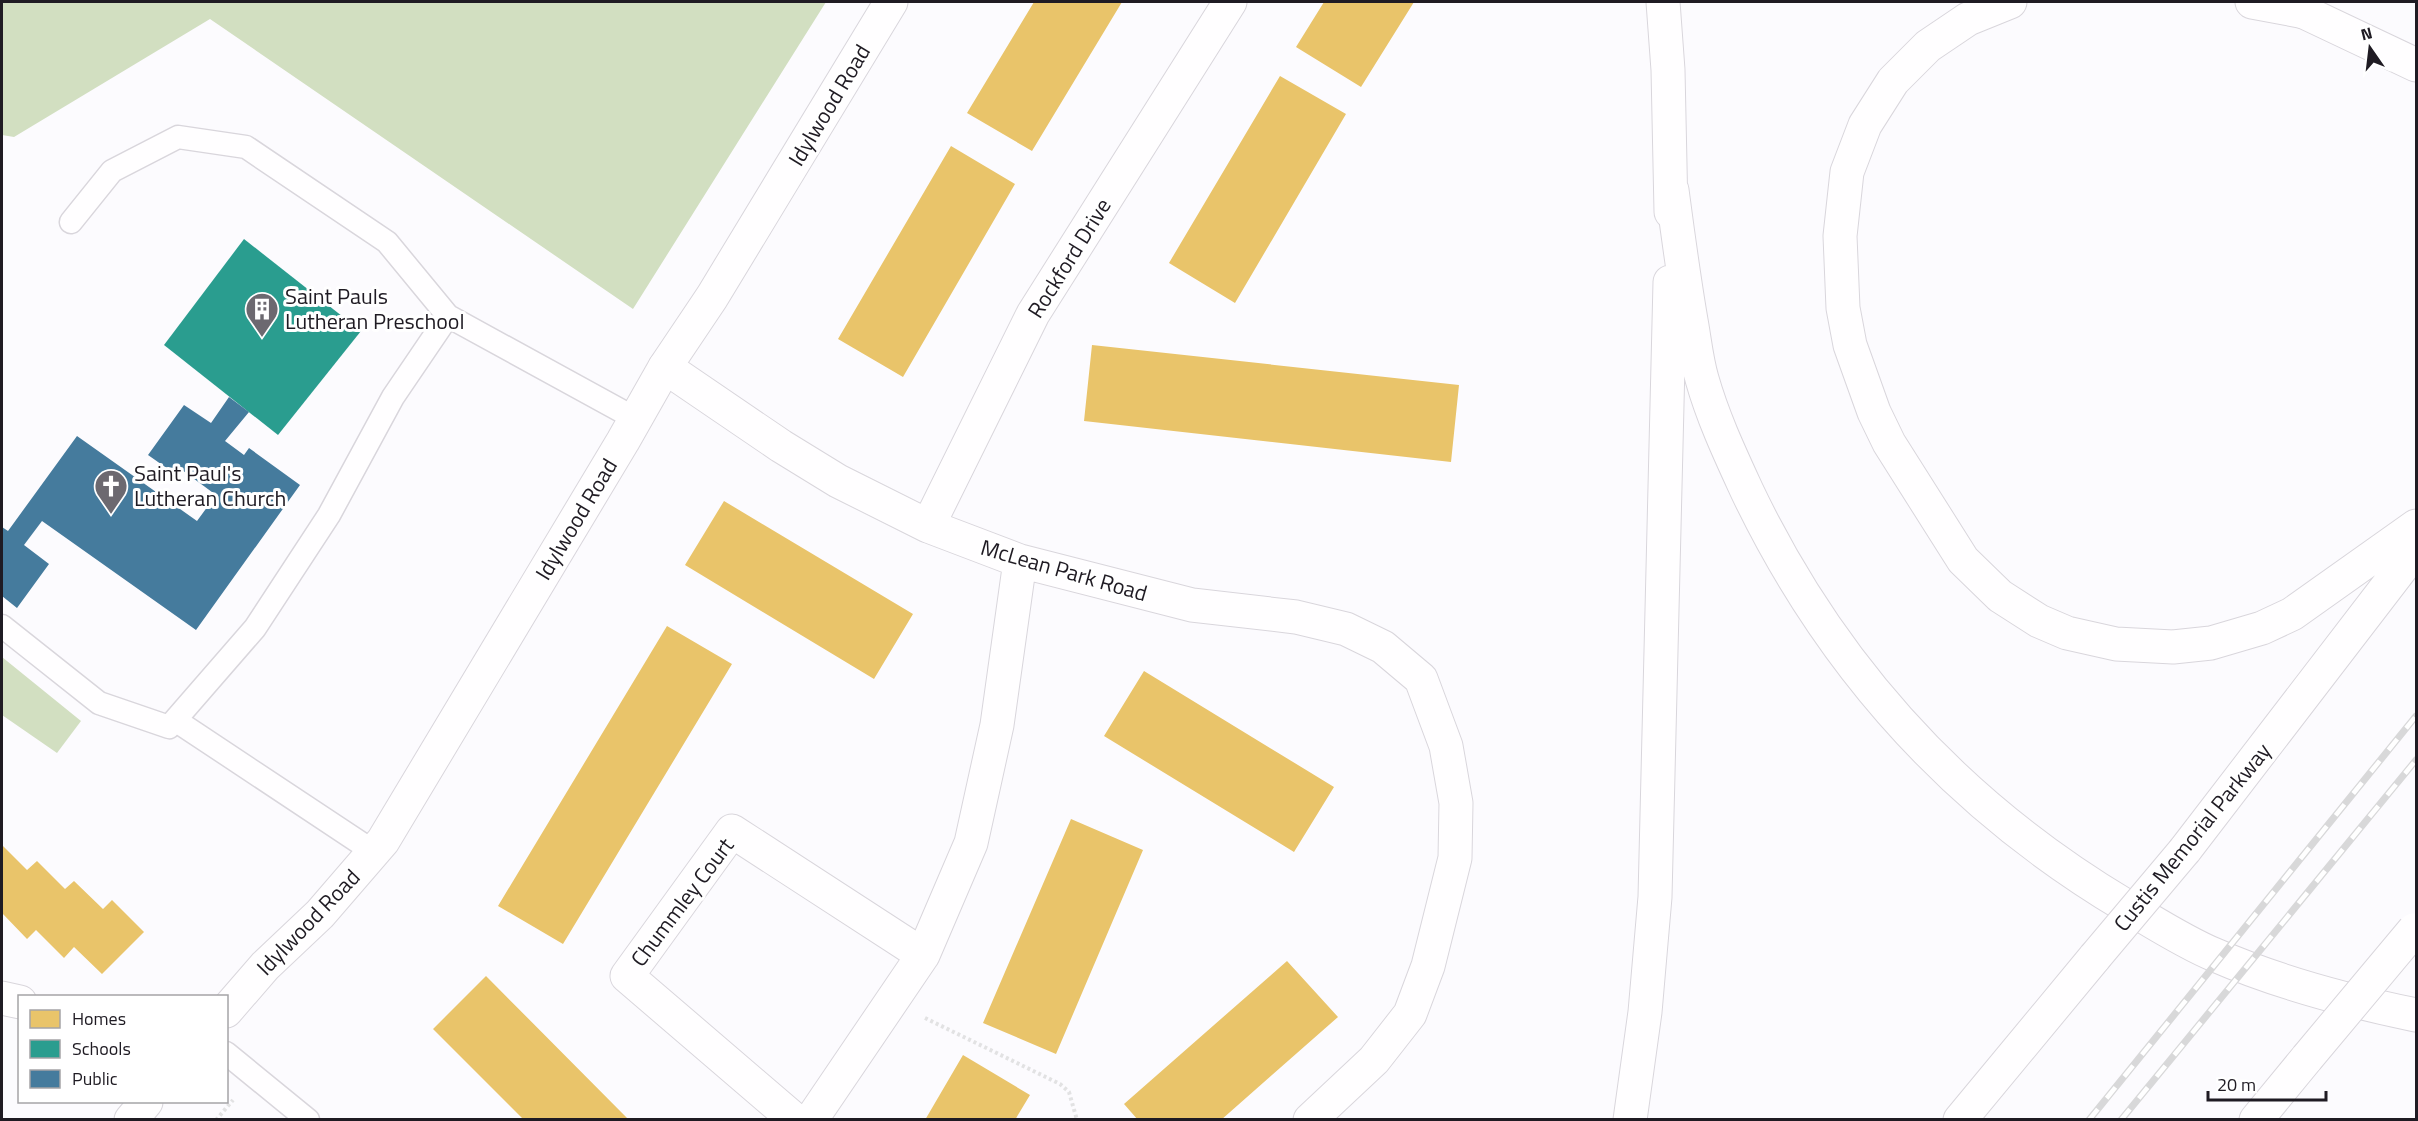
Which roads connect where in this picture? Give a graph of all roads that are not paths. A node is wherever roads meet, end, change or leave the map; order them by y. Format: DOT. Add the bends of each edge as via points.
graph roads {
  1 [pos="891,2"];
  2 [pos="1230,2"];
  3 [pos="1663,2"];
  4 [pos="2010,2"];
  5 [pos="2252,2"];
  6 [pos="2294,7"];
  7 [pos="2416,65"];
  8 [pos="1672,189"];
  9 [pos="71,222"];
  10 [pos="448,316"];
  11 [pos="665,367"];
  12 [pos="636,418"];
  13 [pos="928,526"];
  14 [pos="2416,526"];
  15 [pos="2416,549"];
  16 [pos="1020,561"];
  17 [pos="2,626"];
  18 [pos="175,720"];
  19 [pos="374,852"];
  20 [pos="2415,928"];
  21 [pos="923,955"];
  22 [pos="2,998"];
  23 [pos="18,1002"];
  24 [pos="228,1009"];
  25 [pos="2416,1015"];
  26 [pos="228,1055"];
  27 [pos="144,1103"];
  28 [pos="131,1119"];
  29 [pos="308,1119"];
  30 [pos="795,1119"];
  31 [pos="811,1119"];
  32 [pos="1310,1119"];
  33 [pos="1630,1119"];
  34 [pos="1960,1119"];
  35 [pos="2256,1119"];
  1 -- 11 [label="main road, Idylwood Road" via="712,297"];
  2 -- 13 [label="main road, Rockford Drive" via="1033,314"];
  3 -- 8 [label="main road"];
  4 -- 14 [label="main road" via="1968,19 1928,46 1893,81 1865,125 1847,172 1840,236 1843,308 1850,345 1874,412 1895,453 1963,560 2000,596 2067,633 2116,644 2173,647 2211,643 2262,628 2292,614"];
  5 -- 6 [label="main road"];
  6 -- 7 [label="main road"];
  8 -- 25 [label="main road" via="1701,378 1721,435 1768,536 1814,613 1873,693 1907,731 1968,791 2039,849 2099,890 2185,940 2274,978"];
  8 -- 33 [label="main road" via="1655,897"];
  9 -- 10 [label="lane" via="112,171 178,137 246,147 387,242"];
  10 -- 12 [label="lane"];
  10 -- 18 [label="lane" via="393,397 329,516 255,628"];
  11 -- 12 [label="main road, Idylwood Road"];
  11 -- 13 [label="main road, McLean Park Road" via="819,469"];
  12 -- 19 [label="main road, Idylwood Road"];
  13 -- 16 [label="main road, McLean Park Road"];
  15 -- 34 [label="main road, Custis Memorial Parkway, bridge" via="2185,850"];
  16 -- 21 [label="main road" via="998,725 971,843"];
  16 -- 32 [label="main road, McLean Park Road" via="1192,605 1296,617 1346,629 1383,648 1421,679 1446,746 1456,803 1455,858 1428,966 1410,1014 1374,1060"];
  17 -- 18 [label="lane" via="99,703 169,727"];
  18 -- 19 [label="lane"];
  19 -- 24 [label="main road, Idylwood Road"];
  20 -- 35 [label="main road, bridge"];
  21 -- 30 [label="main road, Chummley Court" via="732,831 627,976"];
  21 -- 31 [label="main road"];
  22 -- 23 [label="main road"];
  26 -- 29 [label="lane"];
  27 -- 28 [label="main road"];
}
